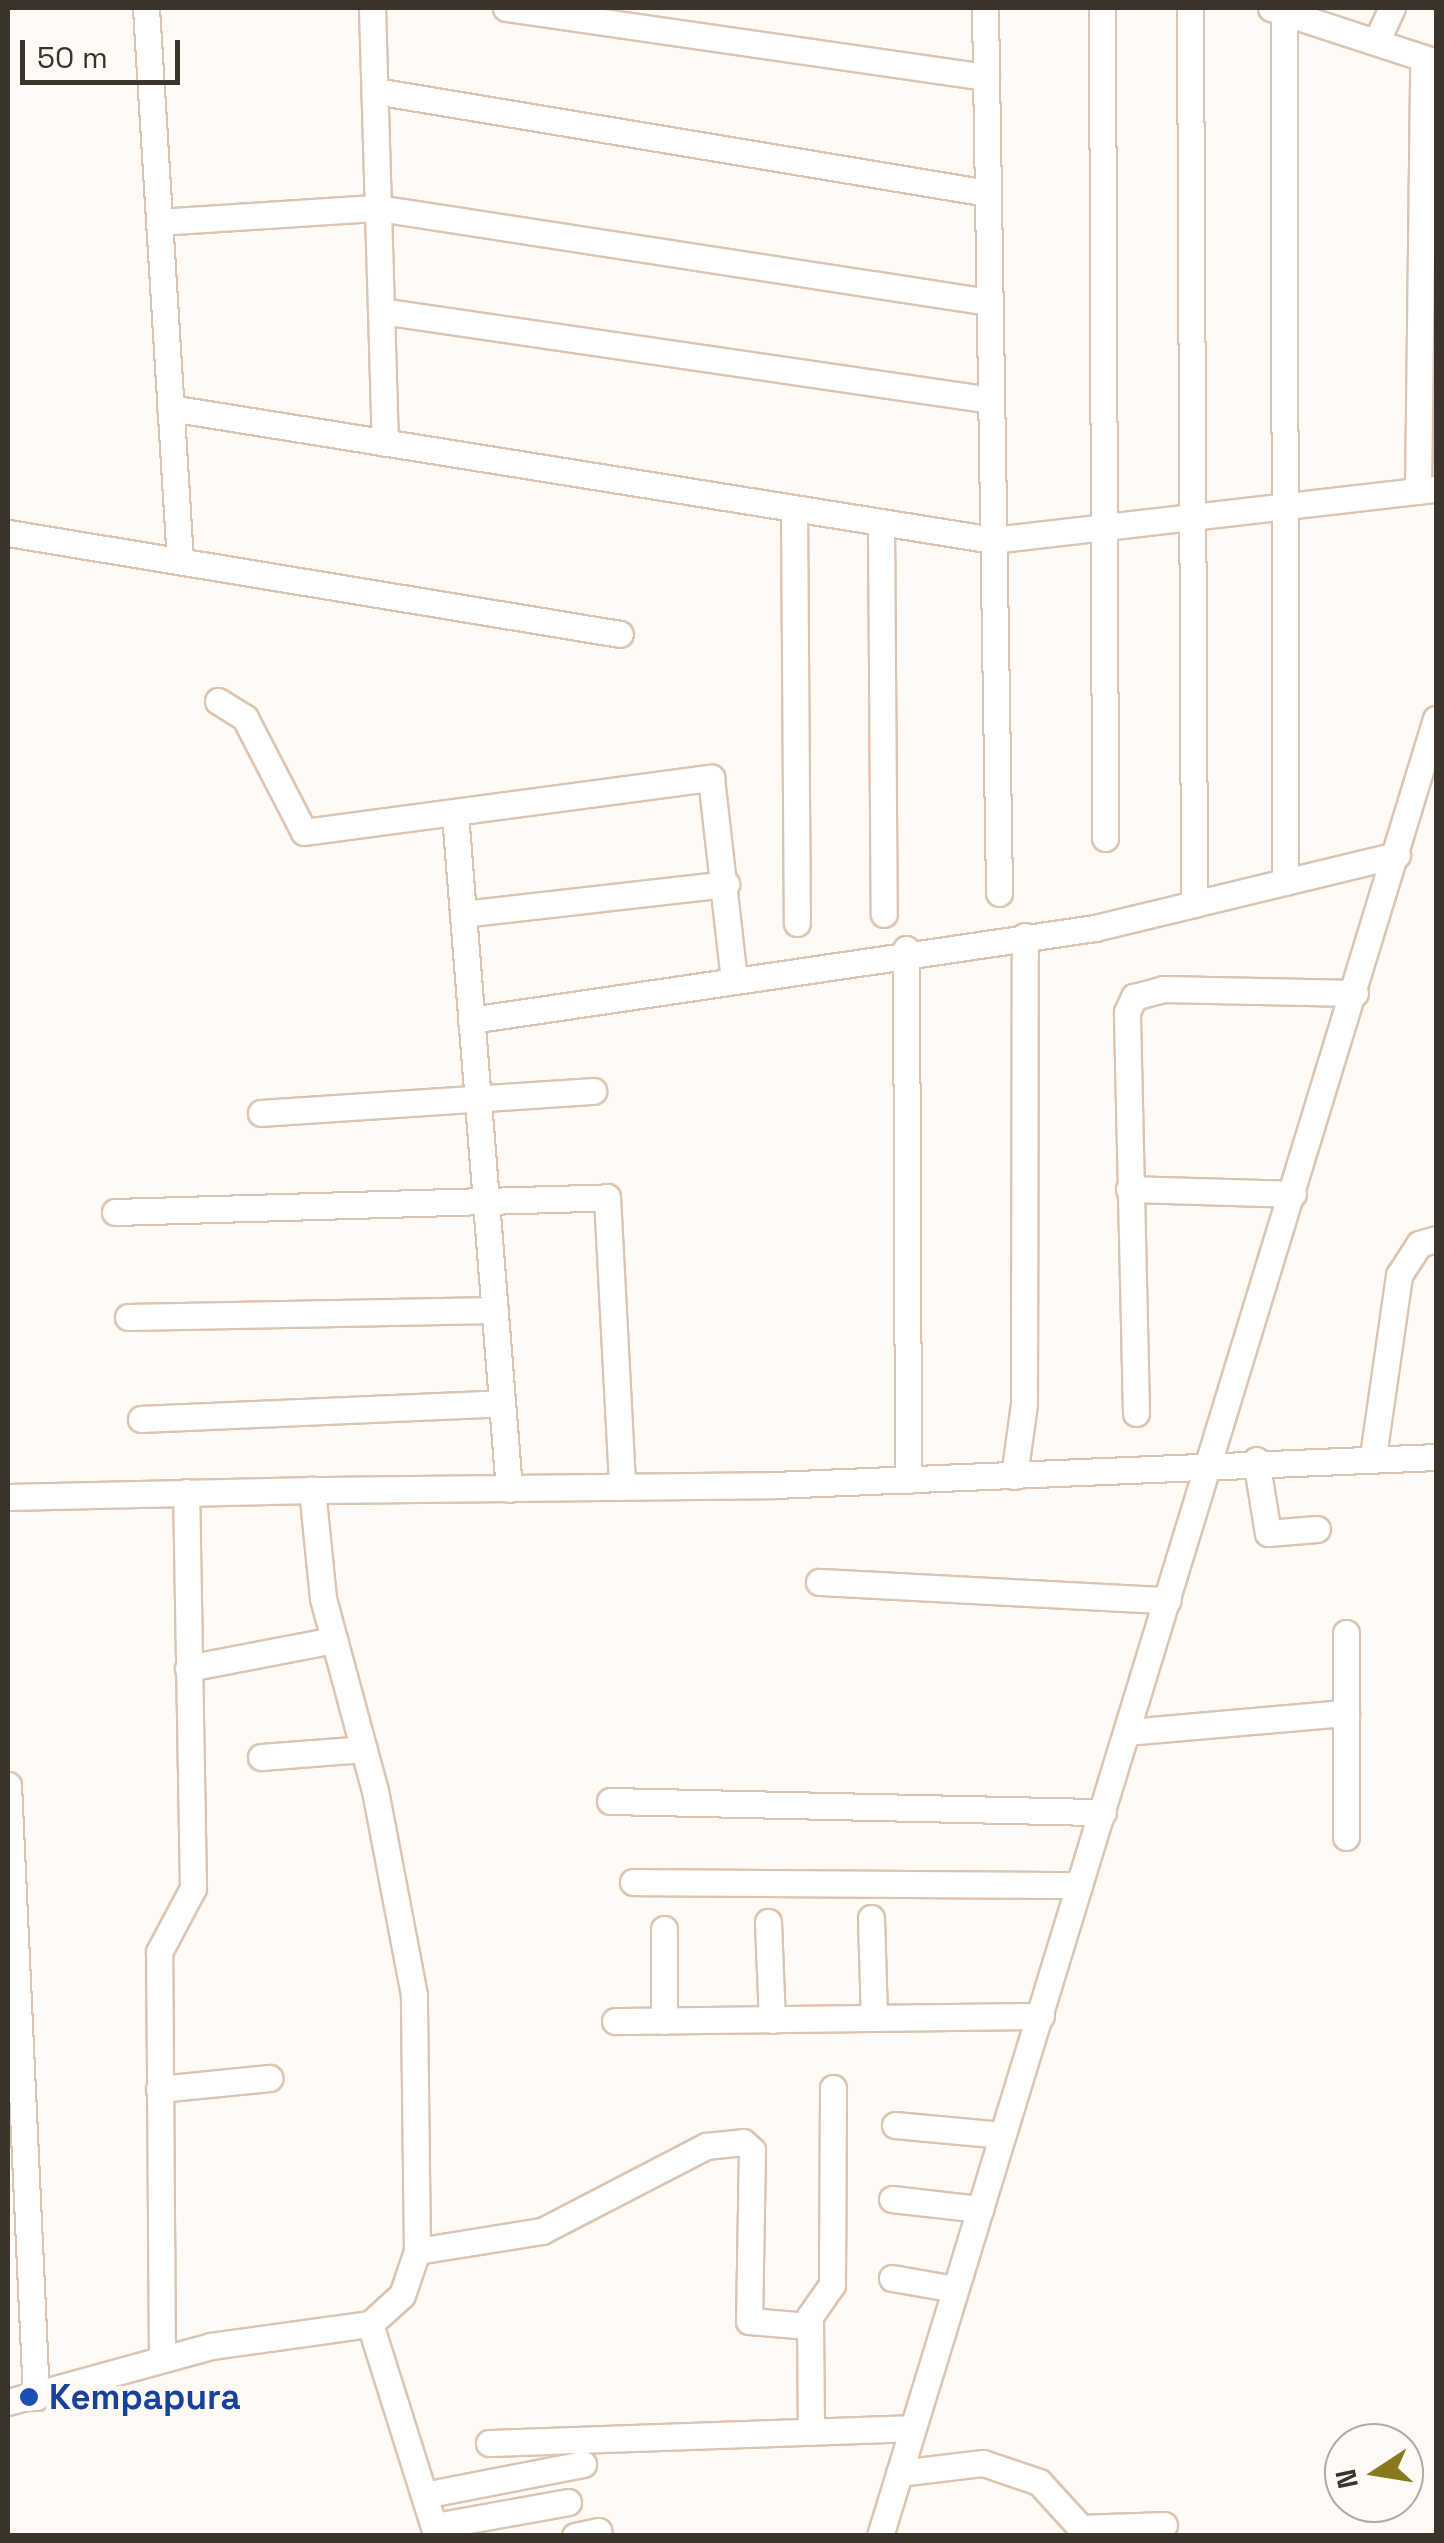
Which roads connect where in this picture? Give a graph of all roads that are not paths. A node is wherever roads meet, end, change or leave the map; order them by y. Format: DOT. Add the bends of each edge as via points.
graph roads {
  1 [pos="146,8"];
  2 [pos="372,8"];
  3 [pos="506,8"];
  4 [pos="984,8"];
  5 [pos="1102,8"];
  6 [pos="1190,8"];
  7 [pos="1392,8"];
  8 [pos="1279,9"];
  9 [pos="1376,42"];
  10 [pos="1430,60"];
  11 [pos="986,77"];
  12 [pos="375,91"];
  13 [pos="988,193"];
  14 [pos="378,208"];
  15 [pos="159,222"];
  16 [pos="990,302"];
  17 [pos="382,312"];
  18 [pos="991,400"];
  19 [pos="170,408"];
  20 [pos="385,443"];
  21 [pos="1427,490"];
  22 [pos="1284,507"];
  23 [pos="794,509"];
  24 [pos="1193,516"];
  25 [pos="881,522"];
  26 [pos="1104,526"];
  27 [pos="8,533"];
  28 [pos="993,540"];
  29 [pos="180,560"];
  30 [pos="620,634"];
  31 [pos="218,700"];
  32 [pos="1436,719"];
  33 [pos="455,814"];
  34 [pos="1105,838"];
  35 [pos="1397,855"];
  36 [pos="1285,882"];
  37 [pos="726,884"];
  38 [pos="999,893"];
  39 [pos="1194,904"];
  40 [pos="463,914"];
  41 [pos="884,914"];
  42 [pos="797,923"];
  43 [pos="1025,936"];
  44 [pos="906,950"];
  45 [pos="734,981"];
  46 [pos="1355,993"];
  47 [pos="472,1020"];
  48 [pos="593,1091"];
  49 [pos="478,1100"];
  50 [pos="261,1113"];
  51 [pos="1129,1190"];
  52 [pos="1293,1194"];
  53 [pos="486,1204"];
  54 [pos="114,1212"];
  55 [pos="1436,1238"];
  56 [pos="495,1310"];
  57 [pos="128,1316"];
  58 [pos="502,1402"];
  59 [pos="1136,1413"];
  60 [pos="141,1419"];
  61 [pos="1373,1456"];
  62 [pos="1436,1456"];
  63 [pos="1256,1460"];
  64 [pos="1212,1461"];
  65 [pos="1014,1476"];
  66 [pos="908,1480"];
  67 [pos="622,1487"];
  68 [pos="510,1488"];
  69 [pos="312,1490"];
  70 [pos="186,1492"];
  71 [pos="8,1497"];
  72 [pos="1318,1529"];
  73 [pos="818,1582"];
  74 [pos="1168,1600"];
  75 [pos="1346,1633"];
  76 [pos="334,1640"];
  77 [pos="188,1668"];
  78 [pos="1346,1713"];
  79 [pos="1127,1732"];
  80 [pos="364,1749"];
  81 [pos="260,1757"];
  82 [pos="8,1786"];
  83 [pos="610,1801"];
  84 [pos="1103,1812"];
  85 [pos="1346,1837"];
  86 [pos="633,1882"];
  87 [pos="1080,1885"];
  88 [pos="871,1918"];
  89 [pos="768,1922"];
  90 [pos="664,1929"];
  91 [pos="1042,2016"];
  92 [pos="874,2018"];
  93 [pos="772,2020"];
  94 [pos="615,2021"];
  95 [pos="664,2021"];
  96 [pos="269,2078"];
  97 [pos="834,2088"];
  98 [pos="159,2089"];
  99 [pos="894,2125"];
  100 [pos="1003,2135"];
  101 [pos="892,2199"];
  102 [pos="980,2209"];
  103 [pos="416,2250"];
  104 [pos="892,2278"];
  105 [pos="955,2288"];
  106 [pos="370,2324"];
  107 [pos="809,2326"];
  108 [pos="162,2360"];
  109 [pos="36,2396"];
  110 [pos="8,2402"];
  111 [pos="911,2428"];
  112 [pos="812,2432"];
  113 [pos="489,2444"];
  114 [pos="584,2464"];
  115 [pos="899,2473"];
  116 [pos="429,2494"];
  117 [pos="568,2502"];
  118 [pos="1164,2525"];
  119 [pos="436,2530"];
  120 [pos="880,2536"];
  1 -- 15 [label="street"];
  2 -- 12 [label="street"];
  3 -- 11 [label="street"];
  4 -- 11 [label="street"];
  5 -- 26 [label="street"];
  6 -- 24 [label="street"];
  7 -- 9 [label="street"];
  8 -- 9 [label="street"];
  8 -- 22 [label="street"];
  9 -- 10 [label="street"];
  10 -- 21 [label="street"];
  11 -- 13 [label="street"];
  12 -- 13 [label="street"];
  12 -- 14 [label="street"];
  13 -- 16 [label="street"];
  14 -- 15 [label="street"];
  14 -- 16 [label="street"];
  14 -- 17 [label="street"];
  15 -- 19 [label="street"];
  16 -- 18 [label="street"];
  17 -- 18 [label="street"];
  17 -- 20 [label="street"];
  18 -- 28 [label="street"];
  19 -- 20 [label="street"];
  19 -- 29 [label="street"];
  20 -- 23 [label="street"];
  21 -- 22 [label="street"];
  22 -- 24 [label="street"];
  22 -- 36 [label="street"];
  23 -- 25 [label="street"];
  23 -- 42 [label="street"];
  24 -- 26 [label="street"];
  24 -- 39 [label="street"];
  25 -- 28 [label="street"];
  25 -- 41 [label="street"];
  26 -- 28 [label="street"];
  26 -- 34 [label="street"];
  27 -- 29 [label="street"];
  28 -- 38 [label="street"];
  29 -- 30 [label="street"];
  31 -- 33 [label="street" via="244,718 304,832"];
  32 -- 35 [label="street"];
  33 -- 37 [label="street" via="701,775 718,784"];
  33 -- 40 [label="street"];
  35 -- 36 [label="street"];
  35 -- 46 [label="street"];
  36 -- 39 [label="street"];
  37 -- 40 [label="street"];
  37 -- 45 [label="street"];
  39 -- 43 [label="street"];
  40 -- 47 [label="street"];
  43 -- 44 [label="street"];
  43 -- 65 [label="street" via="1024,1404"];
  44 -- 45 [label="street"];
  44 -- 66 [label="street"];
  45 -- 47 [label="street"];
  46 -- 51 [label="street" via="1164,989 1134,998"];
  46 -- 52 [label="street"];
  47 -- 49 [label="street"];
  48 -- 49 [label="street"];
  49 -- 50 [label="street"];
  49 -- 53 [label="street"];
  51 -- 52 [label="street"];
  51 -- 59 [label="street"];
  52 -- 64 [label="street"];
  53 -- 54 [label="street"];
  53 -- 56 [label="street"];
  53 -- 67 [label="street" via="607,1197"];
  55 -- 61 [label="street" via="1419,1244 1399,1275"];
  56 -- 57 [label="street"];
  56 -- 58 [label="street"];
  58 -- 60 [label="street"];
  58 -- 68 [label="street"];
  61 -- 62 [label="street"];
  61 -- 63 [label="street"];
  63 -- 64 [label="street"];
  63 -- 72 [label="street" via="1268,1534"];
  64 -- 65 [label="street"];
  64 -- 74 [label="street"];
  65 -- 66 [label="street"];
  66 -- 67 [label="street"];
  67 -- 68 [label="street"];
  68 -- 69 [label="street"];
  69 -- 70 [label="street"];
  69 -- 76 [label="street"];
  70 -- 71 [label="street"];
  70 -- 77 [label="street"];
  73 -- 74 [label="street"];
  74 -- 79 [label="street"];
  75 -- 78 [label="street"];
  76 -- 77 [label="street"];
  76 -- 80 [label="street"];
  77 -- 98 [label="street" via="193,1888 159,1952"];
  78 -- 79 [label="street"];
  78 -- 85 [label="street"];
  79 -- 84 [label="street"];
  80 -- 81 [label="street"];
  80 -- 103 [label="street" via="414,1994"];
  82 -- 109 [label="street"];
  83 -- 84 [label="street"];
  84 -- 87 [label="street"];
  86 -- 87 [label="street"];
  87 -- 91 [label="street"];
  88 -- 92 [label="street"];
  89 -- 93 [label="street"];
  90 -- 95 [label="street"];
  91 -- 92 [label="street"];
  91 -- 100 [label="street"];
  92 -- 93 [label="street"];
  93 -- 95 [label="street"];
  94 -- 95 [label="street"];
  96 -- 98 [label="street"];
  97 -- 107 [label="street" via="832,2285"];
  98 -- 108 [label="street"];
  99 -- 100 [label="street"];
  100 -- 102 [label="street"];
  101 -- 102 [label="street"];
  102 -- 105 [label="street"];
  103 -- 106 [label="street" via="402,2295"];
  103 -- 107 [label="street" via="542,2231 706,2146 743,2142 752,2150 746,2313 756,2325"];
  104 -- 105 [label="street"];
  105 -- 111 [label="street"];
  106 -- 108 [label="street"];
  106 -- 116 [label="street"];
  107 -- 112 [label="street"];
  108 -- 109 [label="street"];
  109 -- 110 [label="street"];
  111 -- 112 [label="street"];
  111 -- 115 [label="street"];
  112 -- 113 [label="street"];
  114 -- 116 [label="street"];
  115 -- 118 [label="street" via="982,2462 1039,2482 1080,2528"];
  115 -- 120 [label="street"];
  116 -- 119 [label="street"];
  117 -- 119 [label="street"];
}
